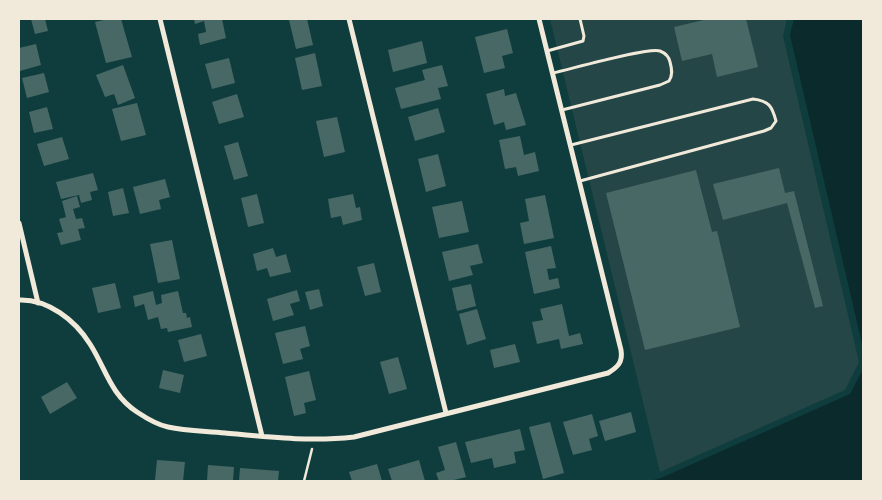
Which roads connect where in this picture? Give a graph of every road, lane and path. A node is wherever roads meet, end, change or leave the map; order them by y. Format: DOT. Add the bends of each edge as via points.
graph roads {
  1 [pos="160,19"];
  2 [pos="349,19"];
  3 [pos="539,19"];
  4 [pos="580,19"];
  5 [pos="547,51"];
  6 [pos="552,74"];
  7 [pos="562,110"];
  8 [pos="570,145"];
  9 [pos="579,181"];
  10 [pos="19,223"];
  11 [pos="19,300"];
  12 [pos="38,303"];
  13 [pos="446,413"];
  14 [pos="262,436"];
  15 [pos="315,440"];
  16 [pos="304,481"];
  1 -- 14 [label="street"];
  2 -- 13 [label="street"];
  3 -- 5 [label="street"];
  4 -- 5 [label="lane" via="583,41"];
  5 -- 6 [label="street"];
  6 -- 7 [label="street"];
  6 -- 7 [label="lane" via="655,50 669,58 672,68 669,81 660,85"];
  7 -- 8 [label="street"];
  8 -- 9 [label="street"];
  8 -- 9 [label="lane" via="753,99 763,100 772,108 776,120 771,128 764,131"];
  9 -- 13 [label="street" via="621,350 620,364 608,373"];
  10 -- 12 [label="street"];
  11 -- 12 [label="street"];
  12 -- 14 [label="street" via="56,310 74,323 90,344 109,383 136,412 167,427"];
  13 -- 15 [label="street" via="354,437"];
  14 -- 15 [label="street"];
  15 -- 16 [label="path"];
}
